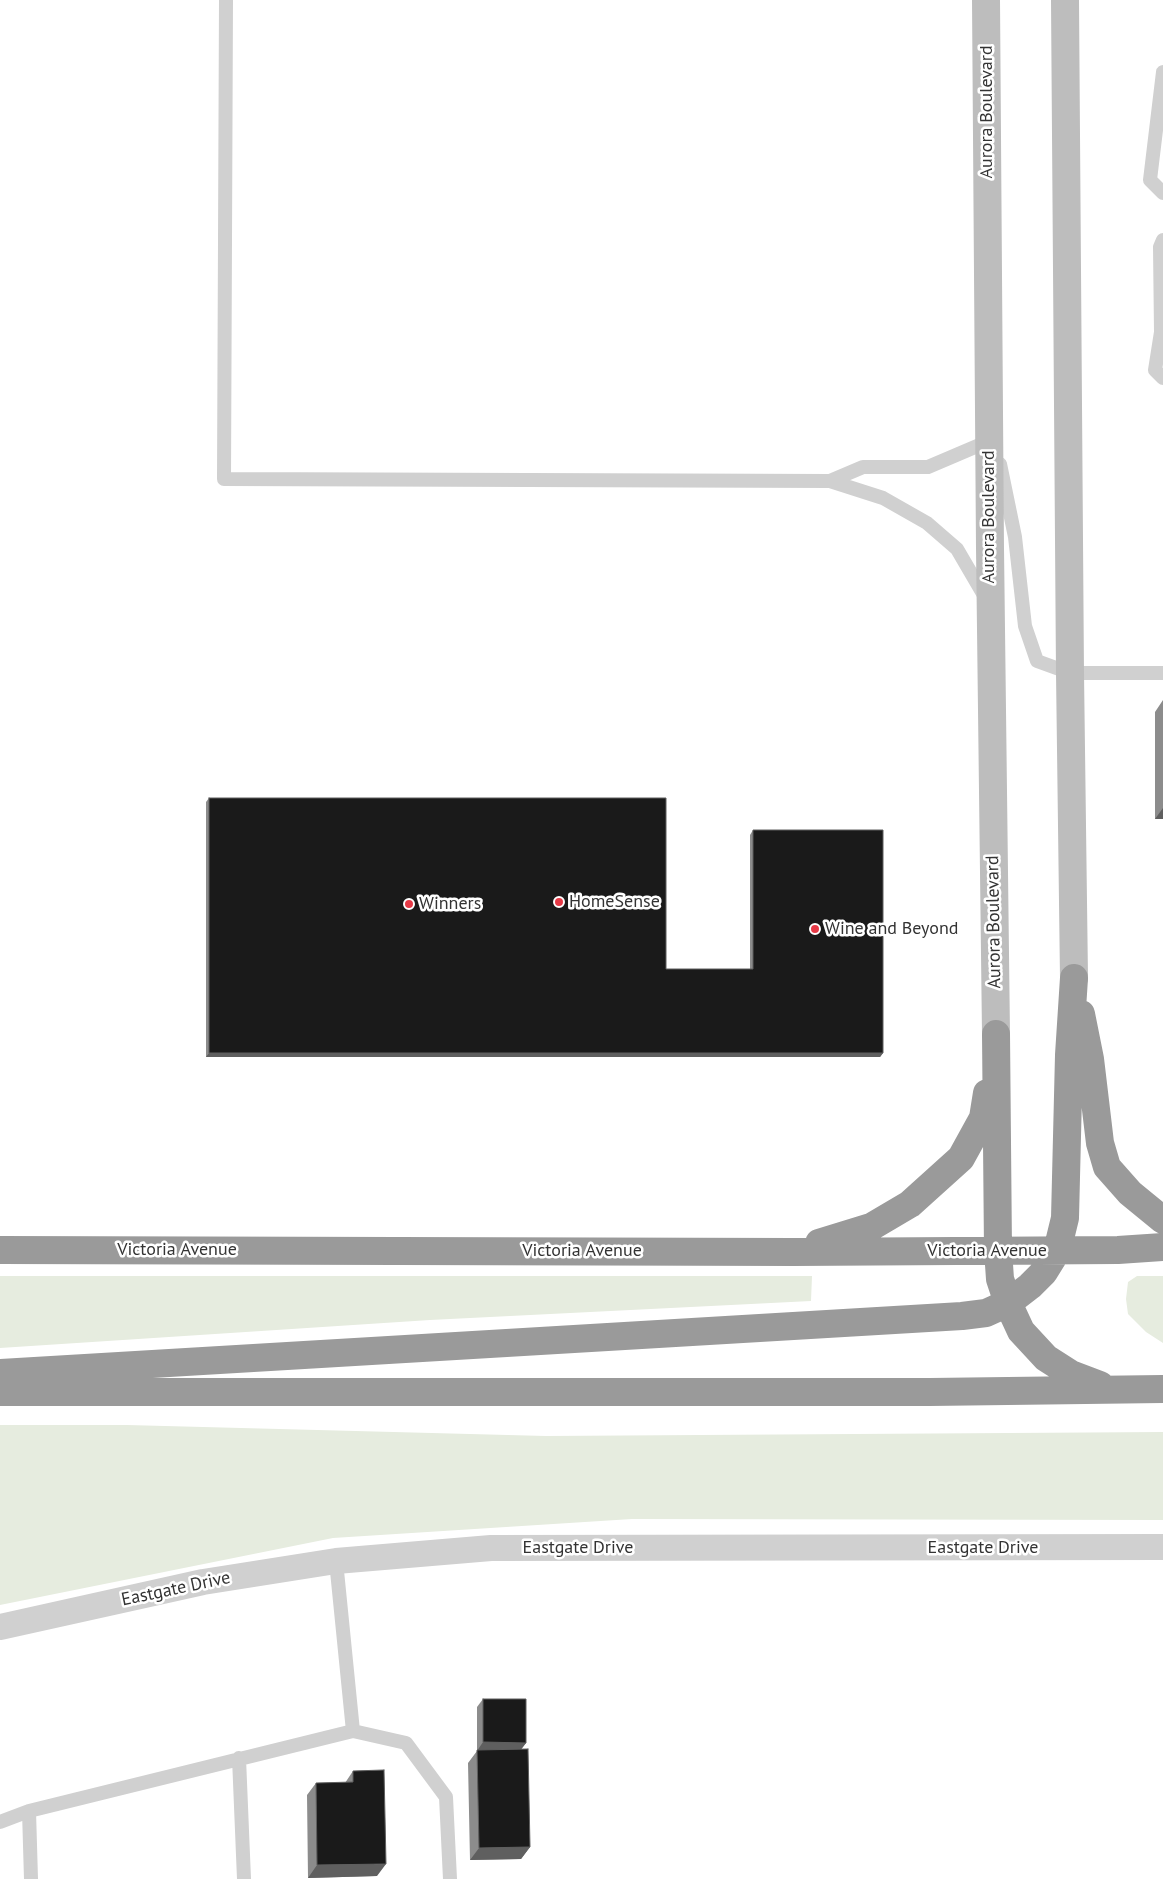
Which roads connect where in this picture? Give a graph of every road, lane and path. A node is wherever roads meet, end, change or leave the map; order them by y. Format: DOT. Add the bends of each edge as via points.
graph roads {
  1 [pos="226,0"];
  2 [pos="986,0"];
  3 [pos="1065,0"];
  4 [pos="1163,72"];
  5 [pos="1163,193"];
  6 [pos="1163,240"];
  7 [pos="1163,378"];
  8 [pos="988,407"];
  9 [pos="989,441"];
  10 [pos="830,481"];
  11 [pos="990,605"];
  12 [pos="1070,673"];
  13 [pos="1163,673"];
  14 [pos="1074,978"];
  15 [pos="996,1034"];
  16 [pos="1163,1220"];
  17 [pos="1163,1248"];
  18 [pos="0,1250"];
  19 [pos="998,1250"];
  20 [pos="1057,1251"];
  21 [pos="794,1252"];
  22 [pos="1008,1303"];
  23 [pos="0,1373"];
  24 [pos="1117,1389"];
  25 [pos="1163,1389"];
  26 [pos="0,1392"];
  27 [pos="1163,1547"];
  28 [pos="336,1561"];
  29 [pos="0,1628"];
  30 [pos="353,1731"];
  31 [pos="239,1758"];
  32 [pos="29,1812"];
  33 [pos="0,1822"];
  34 [pos="31,1879"];
  35 [pos="244,1879"];
  36 [pos="450,1879"];
  1 -- 10 [label="lane" via="224,479"];
  2 -- 8 [label="street, Aurora Boulevard"];
  3 -- 12 [label="street"];
  4 -- 5 [label="lane" via="1150,180"];
  6 -- 7 [label="lane" via="1160,247 1161,332 1156,370"];
  8 -- 9 [label="street, Aurora Boulevard"];
  8 -- 12 [label="lane" via="1014,537 1025,626 1037,661"];
  9 -- 10 [label="lane" via="928,467 863,467"];
  9 -- 11 [label="street, Aurora Boulevard"];
  10 -- 11 [label="lane" via="884,498 927,523 957,549"];
  11 -- 15 [label="street, Aurora Boulevard"];
  12 -- 13 [label="lane"];
  12 -- 14 [label="street"];
  14 -- 16 [label="highway" via="1090,1060 1100,1143 1107,1167 1130,1193"];
  14 -- 20 [label="highway" via="1065,1218"];
  15 -- 19 [label="highway"];
  15 -- 21 [label="highway" via="983,1118 961,1158 910,1204 871,1226"];
  17 -- 20 [label="highway, Victoria Avenue"];
  18 -- 21 [label="highway, Victoria Avenue"];
  19 -- 20 [label="highway, Victoria Avenue"];
  19 -- 21 [label="highway, Victoria Avenue"];
  19 -- 22 [label="highway" via="1000,1279"];
  20 -- 22 [label="highway" via="1044,1272"];
  22 -- 23 [label="highway" via="986,1313 962,1316"];
  22 -- 24 [label="highway" via="1021,1331 1046,1358 1071,1374"];
  24 -- 25 [label="highway"];
  24 -- 26 [label="highway"];
  27 -- 28 [label="street, Eastgate Drive" via="491,1548"];
  28 -- 29 [label="street, Eastgate Drive" via="203,1582"];
  28 -- 30 [label="lane"];
  30 -- 31 [label="lane"];
  30 -- 36 [label="lane" via="406,1743 446,1797"];
  31 -- 32 [label="lane"];
  31 -- 35 [label="lane"];
  32 -- 33 [label="lane"];
  32 -- 34 [label="lane"];
}
